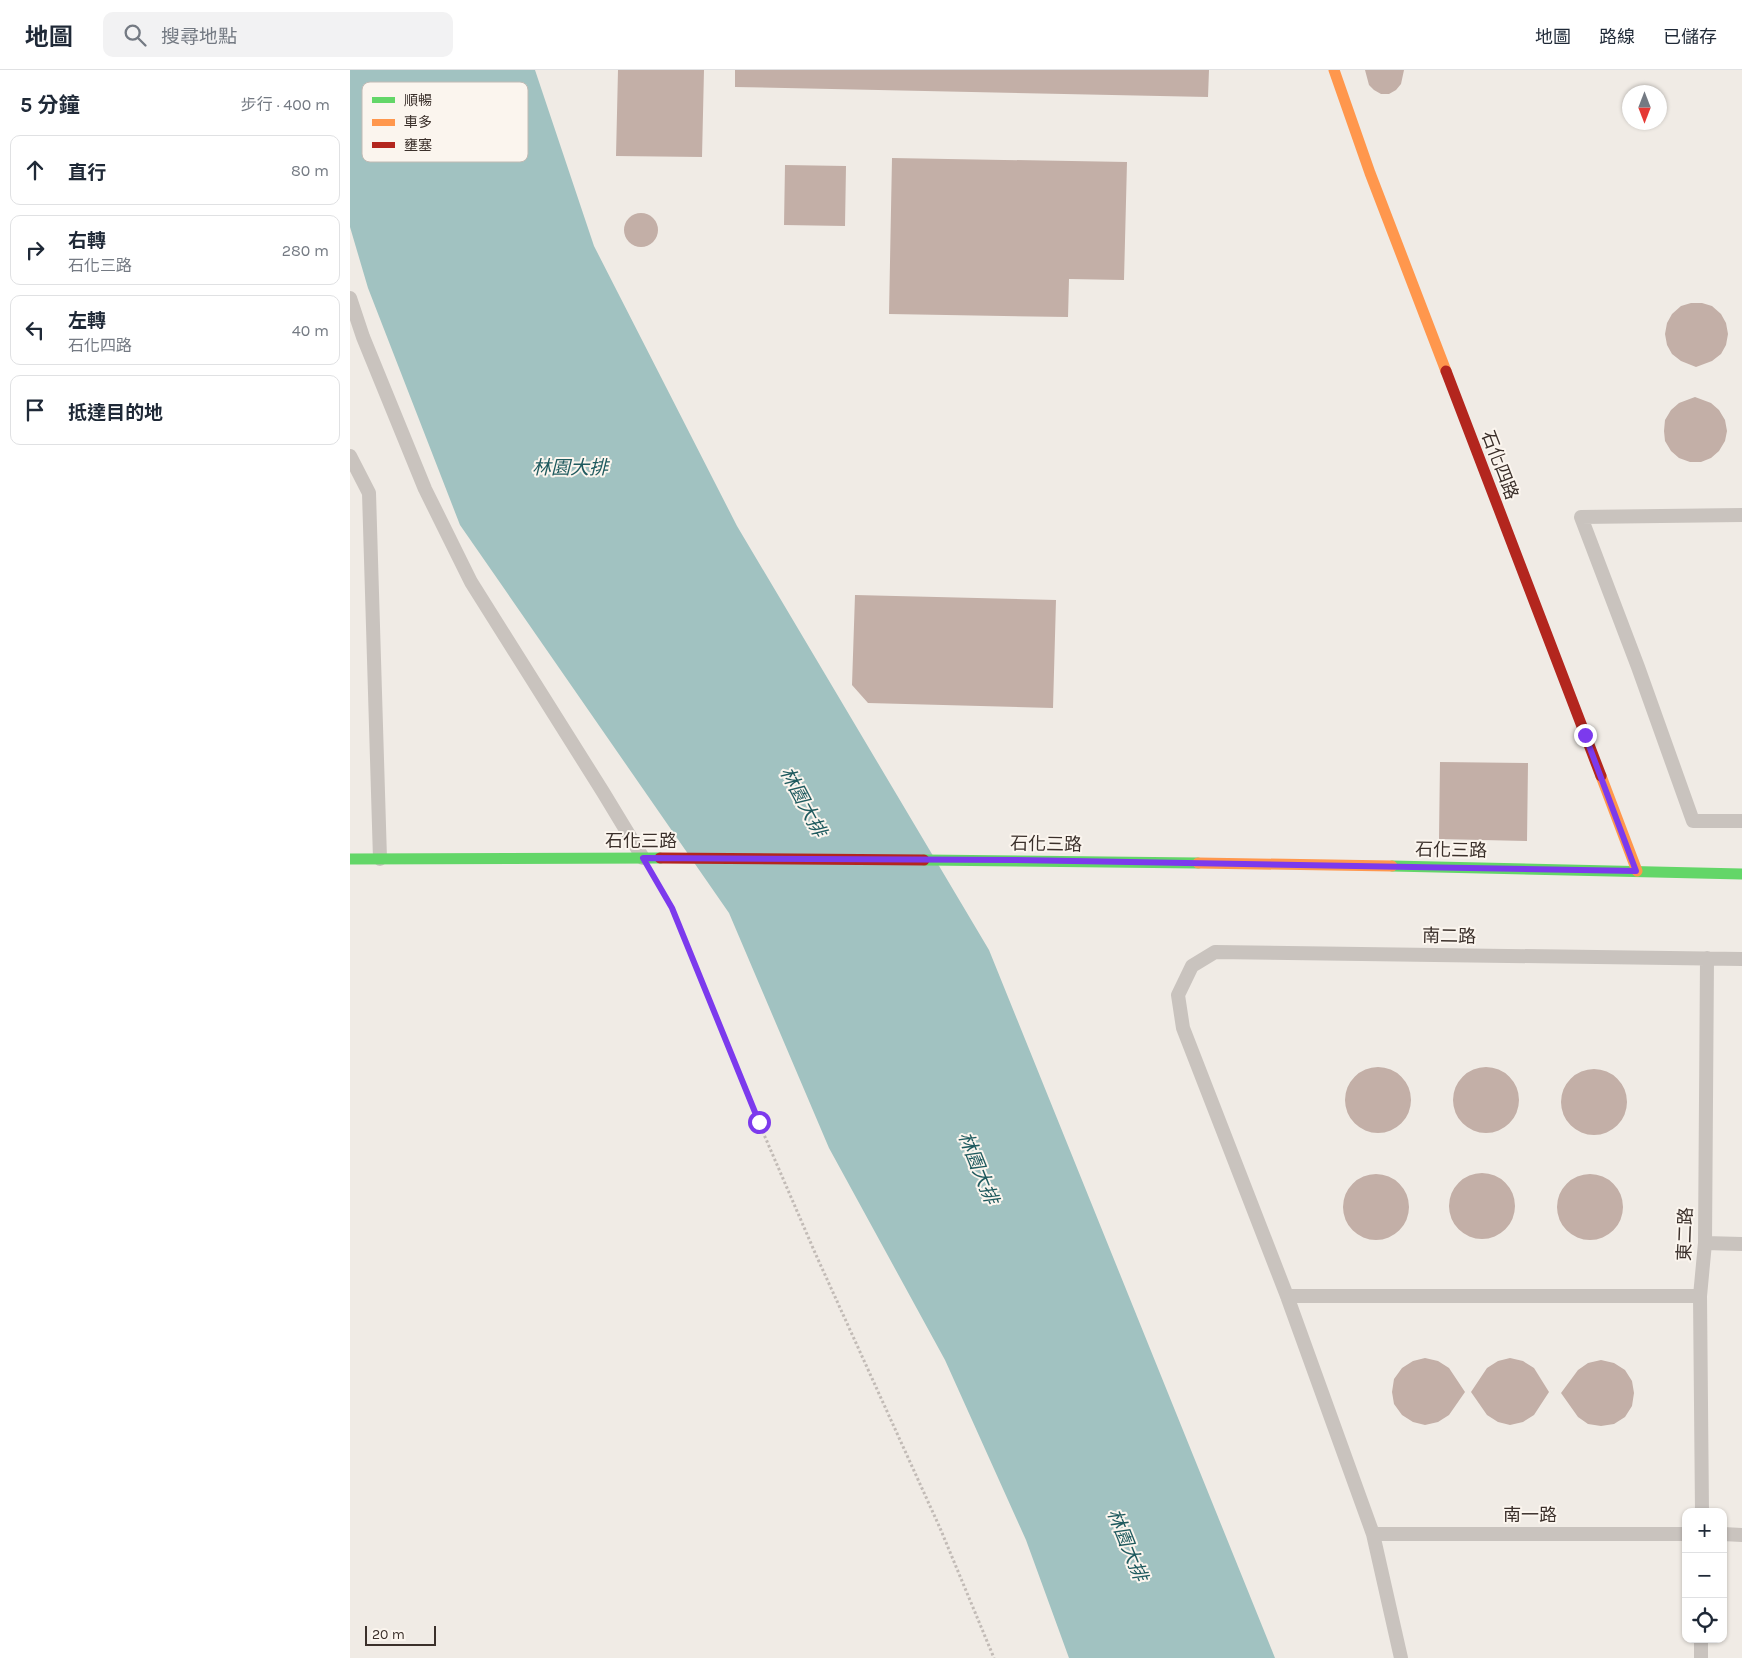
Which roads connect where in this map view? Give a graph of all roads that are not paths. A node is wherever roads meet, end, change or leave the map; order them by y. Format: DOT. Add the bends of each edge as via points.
graph roads {
  1 [pos="1334,70"];
  2 [pos="350,298"];
  3 [pos="350,456"];
  4 [pos="1742,515"];
  5 [pos="1742,822"];
  6 [pos="643,858"];
  7 [pos="350,859"];
  8 [pos="380,859"];
  9 [pos="1636,871"];
  10 [pos="1742,874"];
  11 [pos="1708,958"];
  12 [pos="1742,959"];
  13 [pos="1705,1243"];
  14 [pos="1742,1244"];
  15 [pos="1286,1296"];
  16 [pos="1700,1296"];
  17 [pos="1702,1508"];
  18 [pos="1373,1534"];
  19 [pos="1682,1534"];
  20 [pos="1727,1534"];
  21 [pos="1742,1535"];
  22 [pos="1701,1643"];
  23 [pos="1401,1658"];
  24 [pos="1701,1658"];
  1 -- 9 [label="street, 石化四路" via="1370,173"];
  2 -- 6 [label="lane" via="425,489 470,582"];
  3 -- 8 [label="lane" via="369,492"];
  4 -- 5 [label="lane" via="1582,517 1694,822"];
  6 -- 8 [label="street, 石化三路"];
  6 -- 9 [label="street, 石化三路" via="1015,860"];
  7 -- 8 [label="street, 石化三路"];
  9 -- 10 [label="street, 石化三路"];
  11 -- 12 [label="lane, 南二路"];
  11 -- 13 [label="lane, 東二路"];
  11 -- 15 [label="lane, 南二路" via="1215,952 1192,966 1178,995 1183,1028"];
  13 -- 14 [label="lane"];
  13 -- 16 [label="lane, 東二路"];
  15 -- 16 [label="lane"];
  15 -- 18 [label="lane"];
  16 -- 17 [label="lane, 東二路"];
  18 -- 19 [label="lane, 南一路"];
  18 -- 23 [label="lane"];
  20 -- 21 [label="lane"];
  22 -- 24 [label="lane"];
}
